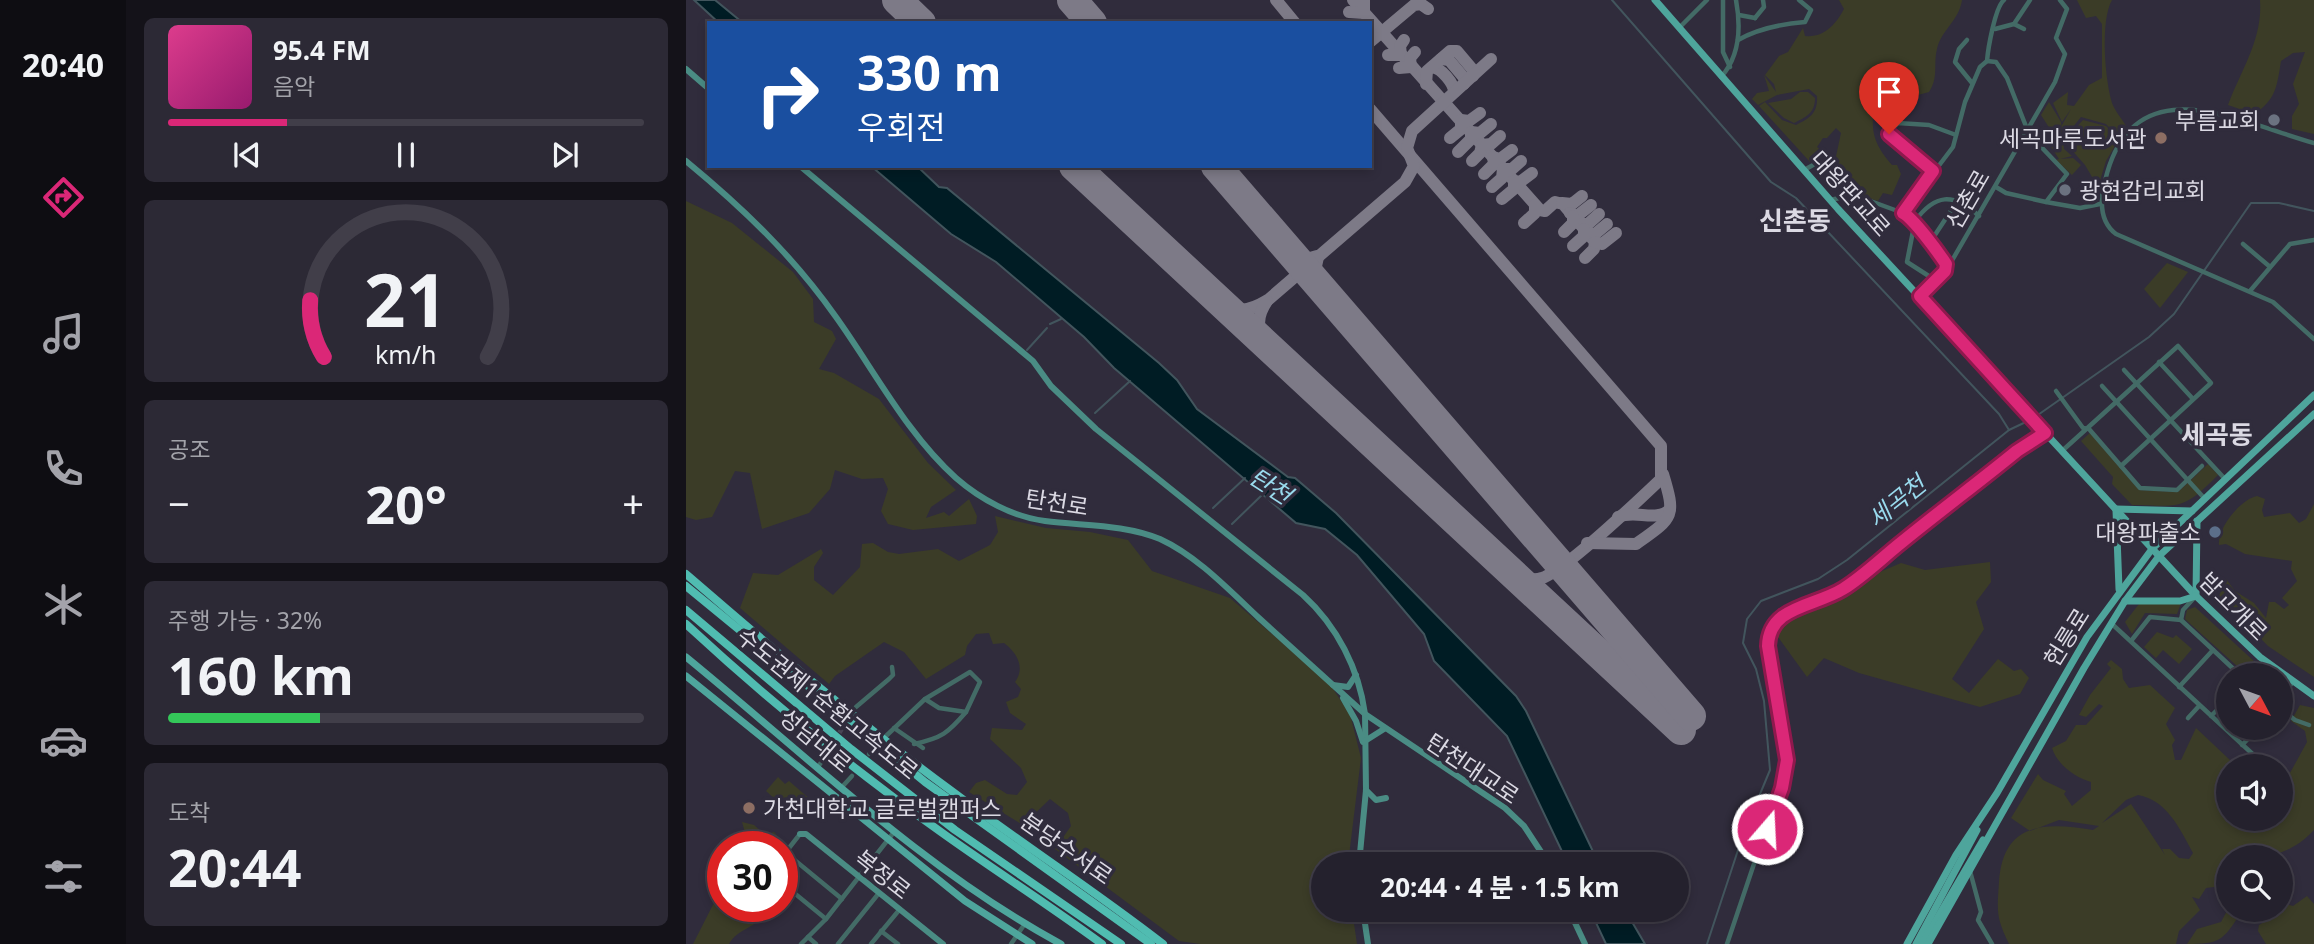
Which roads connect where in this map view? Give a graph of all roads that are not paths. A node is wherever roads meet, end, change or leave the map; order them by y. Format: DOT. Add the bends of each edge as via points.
graph roads {
  1 [pos="1655,0"];
  2 [pos="1707,0"];
  3 [pos="1723,0"];
  4 [pos="1736,0"];
  5 [pos="1763,0"];
  6 [pos="1799,0"];
  7 [pos="2004,0"];
  8 [pos="2031,0"];
  9 [pos="2060,0"];
  10 [pos="1738,15"];
  11 [pos="1755,18"];
  12 [pos="2014,24"];
  13 [pos="1679,29"];
  14 [pos="1763,29"];
  15 [pos="1995,29"];
  16 [pos="2024,29"];
  17 [pos="1738,40"];
  18 [pos="1967,40"];
  19 [pos="1987,61"];
  20 [pos="1730,67"];
  21 [pos="686,69"];
  22 [pos="1721,77"];
  23 [pos="1972,83"];
  24 [pos="707,87"];
  25 [pos="1884,100"];
  26 [pos="2027,130"];
  27 [pos="1889,134"];
  28 [pos="1956,135"];
  29 [pos="2314,143"];
  30 [pos="686,161"];
  31 [pos="802,168"];
  32 [pos="1804,170"];
  33 [pos="1933,171"];
  34 [pos="1839,176"];
  35 [pos="1996,187"];
  36 [pos="1830,200"];
  37 [pos="1958,200"];
  38 [pos="2046,202"];
  39 [pos="2100,204"];
  40 [pos="1895,209"];
  41 [pos="1903,213"];
  42 [pos="1892,215"];
  43 [pos="1979,216"];
  44 [pos="1915,221"];
  45 [pos="2314,240"];
  46 [pos="1929,244"];
  47 [pos="2243,244"];
  48 [pos="1946,264"];
  49 [pos="2269,266"];
  50 [pos="1935,280"];
  51 [pos="2250,291"];
  52 [pos="1920,296"];
  53 [pos="2314,339"];
  54 [pos="2159,362"];
  55 [pos="2124,370"];
  56 [pos="2137,384"];
  57 [pos="2102,386"];
  58 [pos="2056,391"];
  59 [pos="2314,395"];
  60 [pos="2193,399"];
  61 [pos="2117,402"];
  62 [pos="2023,408"];
  63 [pos="2314,414"];
  64 [pos="2170,420"];
  65 [pos="2089,429"];
  66 [pos="2044,432"];
  67 [pos="2149,439"];
  68 [pos="2062,451"];
  69 [pos="2121,466"];
  70 [pos="2202,466"];
  71 [pos="2226,480"];
  72 [pos="2187,481"];
  73 [pos="2205,499"];
  74 [pos="2116,509"];
  75 [pos="2193,510"];
  76 [pos="2197,521"];
  77 [pos="2152,549"];
  78 [pos="2159,556"];
  79 [pos="686,574"];
  80 [pos="686,586"];
  81 [pos="2119,590"];
  82 [pos="2196,596"];
  83 [pos="2125,601"];
  84 [pos="686,610"];
  85 [pos="2181,620"];
  86 [pos="2111,623"];
  87 [pos="686,624"];
  88 [pos="2131,641"];
  89 [pos="2213,650"];
  90 [pos="686,657"];
  91 [pos="2227,663"];
  92 [pos="2267,663"];
  93 [pos="892,667"];
  94 [pos="1356,673"];
  95 [pos="686,676"];
  96 [pos="2293,684"];
  97 [pos="1332,685"];
  98 [pos="2179,687"];
  99 [pos="1340,693"];
  100 [pos="2314,696"];
  101 [pos="925,699"];
  102 [pos="2199,706"];
  103 [pos="856,707"];
  104 [pos="2216,711"];
  105 [pos="966,712"];
  106 [pos="1364,714"];
  107 [pos="2211,716"];
  108 [pos="2188,718"];
  109 [pos="2293,718"];
  110 [pos="2309,725"];
  111 [pos="894,728"];
  112 [pos="1387,732"];
  113 [pos="886,736"];
  114 [pos="2247,740"];
  115 [pos="1366,741"];
  116 [pos="914,744"];
  117 [pos="2242,745"];
  118 [pos="923,748"];
  119 [pos="2252,754"];
  120 [pos="825,755"];
  121 [pos="1366,757"];
  122 [pos="818,766"];
  123 [pos="852,776"];
  124 [pos="842,787"];
  125 [pos="1366,790"];
  126 [pos="1997,793"];
  127 [pos="2012,795"];
  128 [pos="1386,798"];
  129 [pos="860,801"];
  130 [pos="851,812"];
  131 [pos="876,814"];
  132 [pos="867,825"];
  133 [pos="896,830"];
  134 [pos="800,834"];
  135 [pos="798,837"];
  136 [pos="887,840"];
  137 [pos="1360,852"];
  138 [pos="1542,852"];
  139 [pos="798,866"];
  140 [pos="1970,871"];
  141 [pos="859,877"];
  142 [pos="879,893"];
  143 [pos="798,896"];
  144 [pos="842,899"];
  145 [pos="900,909"];
  146 [pos="826,919"];
  147 [pos="1365,922"];
  148 [pos="1574,922"];
  149 [pos="1024,925"];
  150 [pos="881,931"];
  151 [pos="1017,936"];
  152 [pos="808,937"];
  153 [pos="801,944"];
  154 [pos="817,944"];
  155 [pos="838,944"];
  156 [pos="871,944"];
  157 [pos="898,944"];
  158 [pos="943,944"];
  159 [pos="1012,944"];
  160 [pos="1032,944"];
  161 [pos="1061,944"];
  162 [pos="1102,944"];
  163 [pos="1121,944"];
  164 [pos="1151,944"];
  165 [pos="1163,944"];
  166 [pos="1368,944"];
  167 [pos="1584,944"];
  168 [pos="1727,944"];
  169 [pos="1907,944"];
  170 [pos="1916,944"];
  171 [pos="1922,944"];
  172 [pos="1928,944"];
  173 [pos="1992,944"];
  1 -- 13 [label="main road, 대왕판교로"];
  2 -- 13 [label="street"];
  3 -- 20 [label="street" via="1723,52"];
  4 -- 10 [label="street"];
  5 -- 11 [label="street" via="1764,7"];
  6 -- 14 [label="street" via="1811,10 1805,22"];
  7 -- 15 [label="street" via="1997,10"];
  8 -- 12 [label="street"];
  9 -- 26 [label="street, 신촌로" via="2067,9 2056,38 2065,54 2055,82"];
  10 -- 11 [label="street"];
  10 -- 17 [label="street"];
  11 -- 14 [label="street"];
  12 -- 15 [label="street"];
  12 -- 16 [label="street"];
  13 -- 22 [label="main road, 대왕판교로"];
  14 -- 17 [label="street"];
  15 -- 19 [label="street" via="1987,46"];
  17 -- 20 [label="street"];
  18 -- 23 [label="street" via="1955,62"];
  19 -- 23 [label="street"];
  19 -- 26 [label="street" via="1996,62 2004,71"];
  20 -- 22 [label="street"];
  21 -- 24 [label="street"];
  22 -- 32 [label="main road, 대왕판교로"];
  23 -- 28 [label="street"];
  25 -- 27 [label="street"];
  26 -- 35 [label="street, 신촌로"];
  26 -- 38 [label="street" via="2065,171"];
  27 -- 28 [label="street" via="1898,122 1929,125"];
  27 -- 33 [label="street"];
  28 -- 33 [label="street" via="1953,147"];
  29 -- 39 [label="street" via="2215,111 2177,109 2141,121 2128,131 2109,163"];
  30 -- 97 [label="street, 탄천로" via="747,212 806,276 912,426 956,478 980,496 1030,518 1160,539 1235,595"];
  31 -- 94 [label="street" via="1033,361 1051,386 1096,429 1303,595 1326,620"];
  32 -- 34 [label="street" via="1815,164 1825,173 1831,168"];
  32 -- 36 [label="main road, 대왕판교로"];
  33 -- 41 [label="street"];
  35 -- 38 [label="street"];
  35 -- 43 [label="street, 신촌로"];
  36 -- 40 [label="street" via="1854,195"];
  36 -- 52 [label="main road, 대왕판교로"];
  37 -- 43 [label="street"];
  37 -- 44 [label="street" via="1930,203"];
  37 -- 46 [label="street"];
  38 -- 39 [label="street" via="2080,208"];
  39 -- 51 [label="street" via="2108,228 2116,234"];
  40 -- 41 [label="street"];
  40 -- 42 [label="street"];
  41 -- 44 [label="street"];
  43 -- 48 [label="street, 신촌로"];
  44 -- 46 [label="street"];
  44 -- 50 [label="street" via="1907,262"];
  45 -- 49 [label="street" via="2290,244"];
  46 -- 48 [label="street"];
  47 -- 49 [label="street"];
  48 -- 50 [label="street, 신촌로"];
  49 -- 51 [label="street"];
  50 -- 52 [label="street, 신촌로"];
  51 -- 53 [label="street" via="2273,302"];
  52 -- 62 [label="main road, 대왕판교로"];
  54 -- 56 [label="street"];
  54 -- 60 [label="street"];
  54 -- 60 [label="street" via="2178,346 2211,383"];
  55 -- 56 [label="street"];
  56 -- 61 [label="street"];
  56 -- 64 [label="street"];
  57 -- 61 [label="street"];
  58 -- 65 [label="street" via="2083,428"];
  59 -- 71 [label="main road, 헌릉로"];
  60 -- 64 [label="street"];
  61 -- 65 [label="street"];
  61 -- 67 [label="street"];
  62 -- 66 [label="main road, 밤고개로"];
  63 -- 76 [label="main road, 헌릉로"];
  64 -- 67 [label="street"];
  64 -- 71 [label="street"];
  65 -- 68 [label="street"];
  65 -- 69 [label="street"];
  66 -- 68 [label="main road, 밤고개로"];
  66 -- 168 [label="street" via="1853,583 1773,622 1768,646 1786,769"];
  67 -- 69 [label="street"];
  67 -- 72 [label="street"];
  68 -- 74 [label="main road, 밤고개로"];
  69 -- 72 [label="street" via="2140,488 2177,490"];
  70 -- 72 [label="street"];
  71 -- 73 [label="main road, 헌릉로"];
  72 -- 73 [label="street"];
  73 -- 75 [label="main road, 헌릉로"];
  74 -- 75 [label="main road"];
  74 -- 77 [label="main road, 밤고개로"];
  74 -- 81 [label="main road"];
  75 -- 77 [label="main road, 헌릉로"];
  76 -- 78 [label="main road, 헌릉로"];
  76 -- 82 [label="main road"];
  77 -- 78 [label="main road, 밤고개로"];
  77 -- 81 [label="main road, 헌릉로"];
  78 -- 82 [label="main road, 밤고개로"];
  78 -- 83 [label="main road, 헌릉로"];
  79 -- 165 [label="highway, 분당수서로" via="866,727"];
  80 -- 164 [label="highway, 분당수서로" via="925,782"];
  81 -- 126 [label="main road, 헌릉로"];
  82 -- 83 [label="main road" via="2180,601"];
  82 -- 85 [label="street" via="2183,610"];
  82 -- 92 [label="main road, 밤고개로"];
  83 -- 86 [label="main road, 헌릉로"];
  84 -- 163 [label="highway, 수도권제1순환고속도로" via="935,814"];
  85 -- 88 [label="street" via="2150,617"];
  85 -- 89 [label="street"];
  86 -- 88 [label="street"];
  86 -- 127 [label="main road, 헌릉로"];
  87 -- 162 [label="highway, 수도권제1순환고속도로" via="890,793"];
  88 -- 98 [label="street"];
  89 -- 91 [label="street"];
  89 -- 98 [label="street"];
  90 -- 122 [label="main road, 성남대로"];
  93 -- 103 [label="street" via="893,675"];
  94 -- 97 [label="street" via="1348,687"];
  94 -- 106 [label="street"];
  95 -- 130 [label="main road, 성남대로"];
  96 -- 100 [label="main road, 밤고개로"];
  97 -- 99 [label="street, 탄천로"];
  98 -- 102 [label="street"];
  99 -- 106 [label="street, 탄천로"];
  99 -- 121 [label="street" via="1356,721"];
  101 -- 105 [label="street" via="939,708"];
  101 -- 105 [label="street" via="970,672 980,682"];
  101 -- 111 [label="street"];
  102 -- 107 [label="street"];
  102 -- 108 [label="street"];
  104 -- 107 [label="street"];
  105 -- 116 [label="street" via="951,731"];
  106 -- 112 [label="street, 탄천대교로"];
  106 -- 115 [label="street"];
  107 -- 117 [label="street"];
  109 -- 110 [label="street"];
  111 -- 113 [label="street"];
  111 -- 116 [label="street"];
  112 -- 115 [label="street"];
  112 -- 138 [label="street, 탄천대교로" via="1505,808"];
  114 -- 117 [label="street"];
  115 -- 121 [label="street"];
  116 -- 118 [label="street"];
  117 -- 119 [label="street"];
  120 -- 122 [label="street"];
  121 -- 125 [label="street"];
  122 -- 124 [label="main road, 성남대로"];
  123 -- 124 [label="street"];
  124 -- 129 [label="main road, 성남대로"];
  125 -- 128 [label="street" via="1376,800"];
  125 -- 137 [label="street"];
  126 -- 169 [label="main road, 헌릉로"];
  126 -- 170 [label="main road"];
  127 -- 140 [label="main road, 헌릉로"];
  127 -- 171 [label="main road"];
  129 -- 130 [label="main road"];
  129 -- 131 [label="main road, 성남대로"];
  130 -- 132 [label="main road, 성남대로"];
  131 -- 132 [label="main road"];
  131 -- 133 [label="main road, 성남대로"];
  132 -- 136 [label="main road, 성남대로"];
  133 -- 136 [label="street"];
  133 -- 149 [label="main road, 성남대로"];
  134 -- 135 [label="street"];
  134 -- 141 [label="street, 복정로"];
  136 -- 141 [label="street"];
  136 -- 151 [label="main road, 성남대로"];
  139 -- 144 [label="street"];
  140 -- 172 [label="main road, 헌릉로"];
  140 -- 173 [label="street" via="1982,912 1978,920"];
  141 -- 142 [label="street, 복정로"];
  141 -- 144 [label="street"];
  142 -- 145 [label="street, 복정로"];
  142 -- 155 [label="street"];
  143 -- 146 [label="street"];
  144 -- 146 [label="street"];
  145 -- 150 [label="street"];
  145 -- 158 [label="street, 복정로"];
  146 -- 152 [label="street"];
  147 -- 166 [label="street"];
  148 -- 167 [label="street"];
  149 -- 151 [label="street"];
  149 -- 161 [label="main road, 성남대로"];
  150 -- 156 [label="street"];
  150 -- 157 [label="street"];
  151 -- 159 [label="street"];
  151 -- 160 [label="main road, 성남대로"];
  152 -- 153 [label="street"];
  152 -- 154 [label="street"];
}
